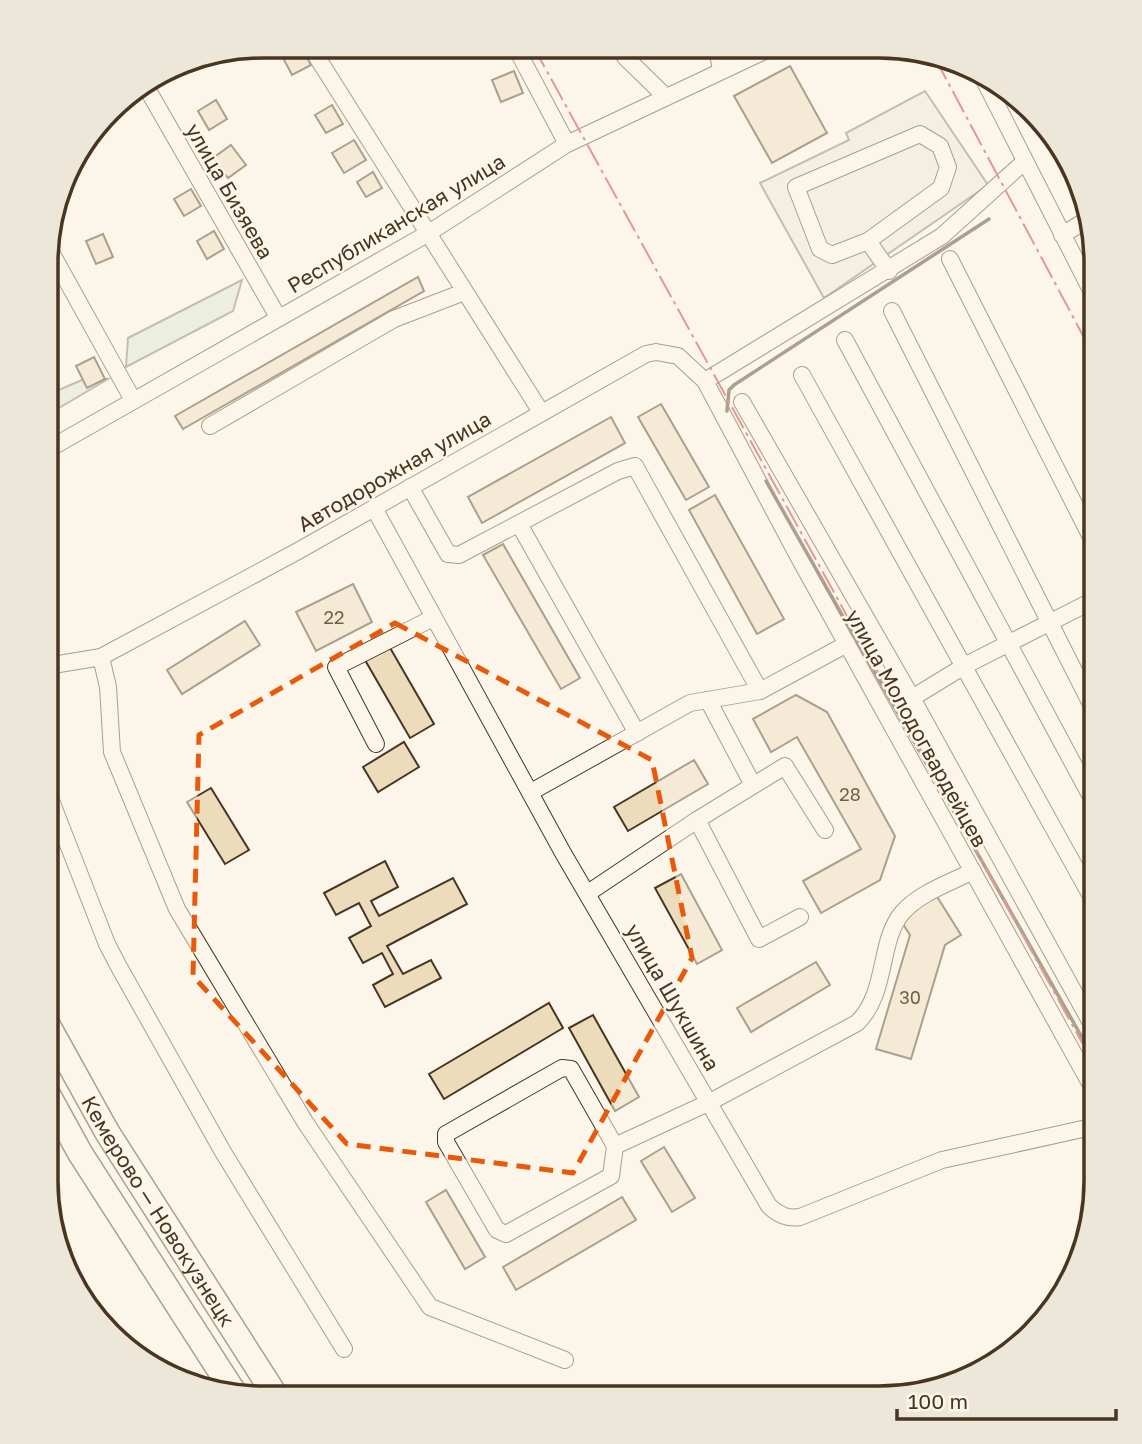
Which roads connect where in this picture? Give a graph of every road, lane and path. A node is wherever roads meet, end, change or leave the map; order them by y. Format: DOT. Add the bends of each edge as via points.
graph roads {
  1 [pos="317,58"];
  2 [pos="521,58"];
  3 [pos="626,58"];
  4 [pos="719,58"];
  5 [pos="749,58"];
  6 [pos="721,71"];
  7 [pos="989,90"];
  8 [pos="149,92"];
  9 [pos="666,97"];
  10 [pos="567,144"];
  11 [pos="1024,162"];
  12 [pos="1080,224"];
  13 [pos="427,234"];
  14 [pos="1062,235"];
  15 [pos="868,241"];
  16 [pos="950,259"];
  17 [pos="58,265"];
  18 [pos="889,271"];
  19 [pos="1084,276"];
  20 [pos="464,292"];
  21 [pos="892,311"];
  22 [pos="278,317"];
  23 [pos="845,340"];
  24 [pos="802,375"];
  25 [pos="705,381"];
  26 [pos="134,400"];
  27 [pos="743,402"];
  28 [pos="541,412"];
  29 [pos="210,426"];
  30 [pos="58,444"];
  31 [pos="410,486"];
  32 [pos="374,508"];
  33 [pos="519,523"];
  34 [pos="1084,523"];
  35 [pos="1084,605"];
  36 [pos="433,618"];
  37 [pos="1050,623"];
  38 [pos="847,644"];
  39 [pos="1011,644"];
  40 [pos="102,657"];
  41 [pos="58,664"];
  42 [pos="966,665"];
  43 [pos="1084,690"];
  44 [pos="760,691"];
  45 [pos="912,698"];
  46 [pos="708,699"];
  47 [pos="637,733"];
  48 [pos="376,744"];
  49 [pos="1084,783"];
  50 [pos="753,785"];
  51 [pos="531,792"];
  52 [pos="58,818"];
  53 [pos="697,820"];
  54 [pos="825,830"];
  55 [pos="973,871"];
  56 [pos="1084,883"];
  57 [pos="588,893"];
  58 [pos="800,917"];
  59 [pos="1084,1010"];
  60 [pos="58,1044"];
  61 [pos="1084,1072"];
  62 [pos="710,1101"];
  63 [pos="58,1113"];
  64 [pos="1084,1129"];
  65 [pos="615,1146"];
  66 [pos="344,1349"];
  67 [pos="565,1360"];
  68 [pos="228,1383"];
  69 [pos="269,1386"];
  1 -- 13 [label="street"];
  2 -- 10 [label="street"];
  3 -- 9 [label="street"];
  4 -- 6 [label="street"];
  5 -- 6 [label="street, Республиканская улица"];
  6 -- 9 [label="street, Республиканская улица"];
  7 -- 11 [label="street"];
  8 -- 22 [label="street, улица Бизяева"];
  9 -- 10 [label="street, Республиканская улица"];
  10 -- 13 [label="street, Республиканская улица"];
  11 -- 14 [label="street"];
  11 -- 18 [label="street" via="942,236"];
  12 -- 14 [label="street"];
  13 -- 20 [label="street"];
  13 -- 22 [label="street, Республиканская улица"];
  14 -- 19 [label="street"];
  15 -- 15 [label="street" via="941,188 948,167 940,146 920,134 796,187 820,249 832,255"];
  15 -- 18 [label="street"];
  16 -- 34 [label="street"];
  17 -- 26 [label="street"];
  18 -- 25 [label="street"];
  20 -- 28 [label="street"];
  20 -- 29 [label="street" via="394,319"];
  21 -- 37 [label="street"];
  22 -- 26 [label="street, Республиканская улица"];
  23 -- 39 [label="street"];
  24 -- 42 [label="street"];
  25 -- 28 [label="street, Автодорожная улица" via="678,356 656,352"];
  25 -- 38 [label="street, улица Молодогвардейцев"];
  26 -- 30 [label="street, Республиканская улица"];
  27 -- 45 [label="street"];
  28 -- 31 [label="street, Автодорожная улица"];
  31 -- 32 [label="street, Автодорожная улица"];
  31 -- 33 [label="street" via="447,554 459,555"];
  32 -- 36 [label="street, улица Шукшина"];
  32 -- 40 [label="street, Автодорожная улица"];
  33 -- 44 [label="street" via="635,466"];
  33 -- 47 [label="street"];
  35 -- 37 [label="street"];
  36 -- 48 [label="street" via="336,667"];
  36 -- 51 [label="street, улица Шукшина"];
  37 -- 39 [label="street"];
  37 -- 43 [label="street"];
  38 -- 44 [label="street"];
  38 -- 55 [label="street, улица Молодогвардейцев"];
  39 -- 42 [label="street"];
  39 -- 49 [label="street"];
  40 -- 41 [label="street, Автодорожная улица"];
  40 -- 67 [label="street" via="112,752 177,909 305,1122 430,1307"];
  42 -- 45 [label="street"];
  42 -- 56 [label="street"];
  44 -- 46 [label="street"];
  45 -- 59 [label="street"];
  46 -- 47 [label="street" via="690,703"];
  46 -- 50 [label="street"];
  47 -- 51 [label="street"];
  50 -- 53 [label="street"];
  50 -- 54 [label="street" via="785,766"];
  51 -- 57 [label="street, улица Шукшина"];
  52 -- 66 [label="street" via="118,967 223,1152"];
  53 -- 57 [label="street"];
  53 -- 58 [label="street" via="760,939"];
  55 -- 61 [label="street, улица Молодогвардейцев"];
  55 -- 62 [label="street" via="915,901 901,915 870,1010 857,1023"];
  57 -- 62 [label="street, улица Шукшина"];
  60 -- 69 [label="highway, Кемерово — Новокузнецк" via="107,1132"];
  62 -- 64 [label="street, улица Шукшина" via="769,1206 789,1218 942,1160"];
  62 -- 65 [label="street"];
  63 -- 68 [label="highway, Кемерово — Новокузнецк"];
  65 -- 65 [label="street" via="571,1069 562,1068 446,1134 446,1142 497,1230 506,1234 611,1176"];
}
